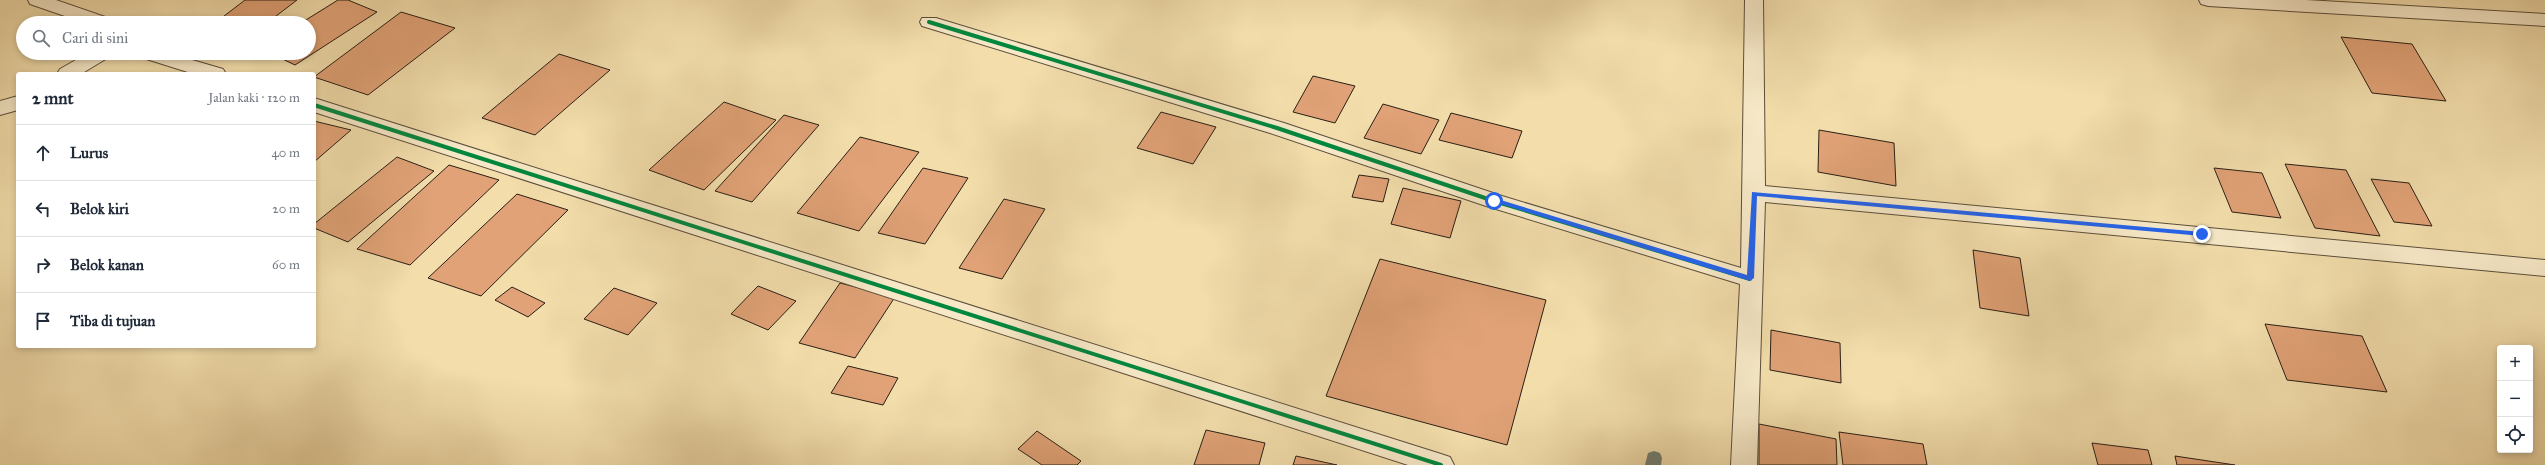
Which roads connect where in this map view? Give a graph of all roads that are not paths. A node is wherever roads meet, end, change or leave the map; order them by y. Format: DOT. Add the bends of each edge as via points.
graph roads {
  1 [pos="37,0"];
  2 [pos="1754,0"];
  3 [pos="2208,0"];
  4 [pos="84,16"];
  5 [pos="2545,20"];
  6 [pos="929,22"];
  7 [pos="90,60"];
  8 [pos="170,60"];
  9 [pos="70,72"];
  10 [pos="209,72"];
  11 [pos="16,104"];
  12 [pos="316,106"];
  13 [pos="0,108"];
  14 [pos="1754,193"];
  15 [pos="2545,268"];
  16 [pos="1750,278"];
  17 [pos="1441,465"];
  18 [pos="1744,465"];
  1 -- 4 [label="street"];
  2 -- 14 [label="street"];
  3 -- 5 [label="street"];
  6 -- 16 [label="street" via="1277,128 1494,201"];
  7 -- 9 [label="street"];
  8 -- 10 [label="street"];
  11 -- 13 [label="street"];
  12 -- 17 [label="street"];
  14 -- 15 [label="street"];
  14 -- 16 [label="street"];
  16 -- 18 [label="street"];
}
